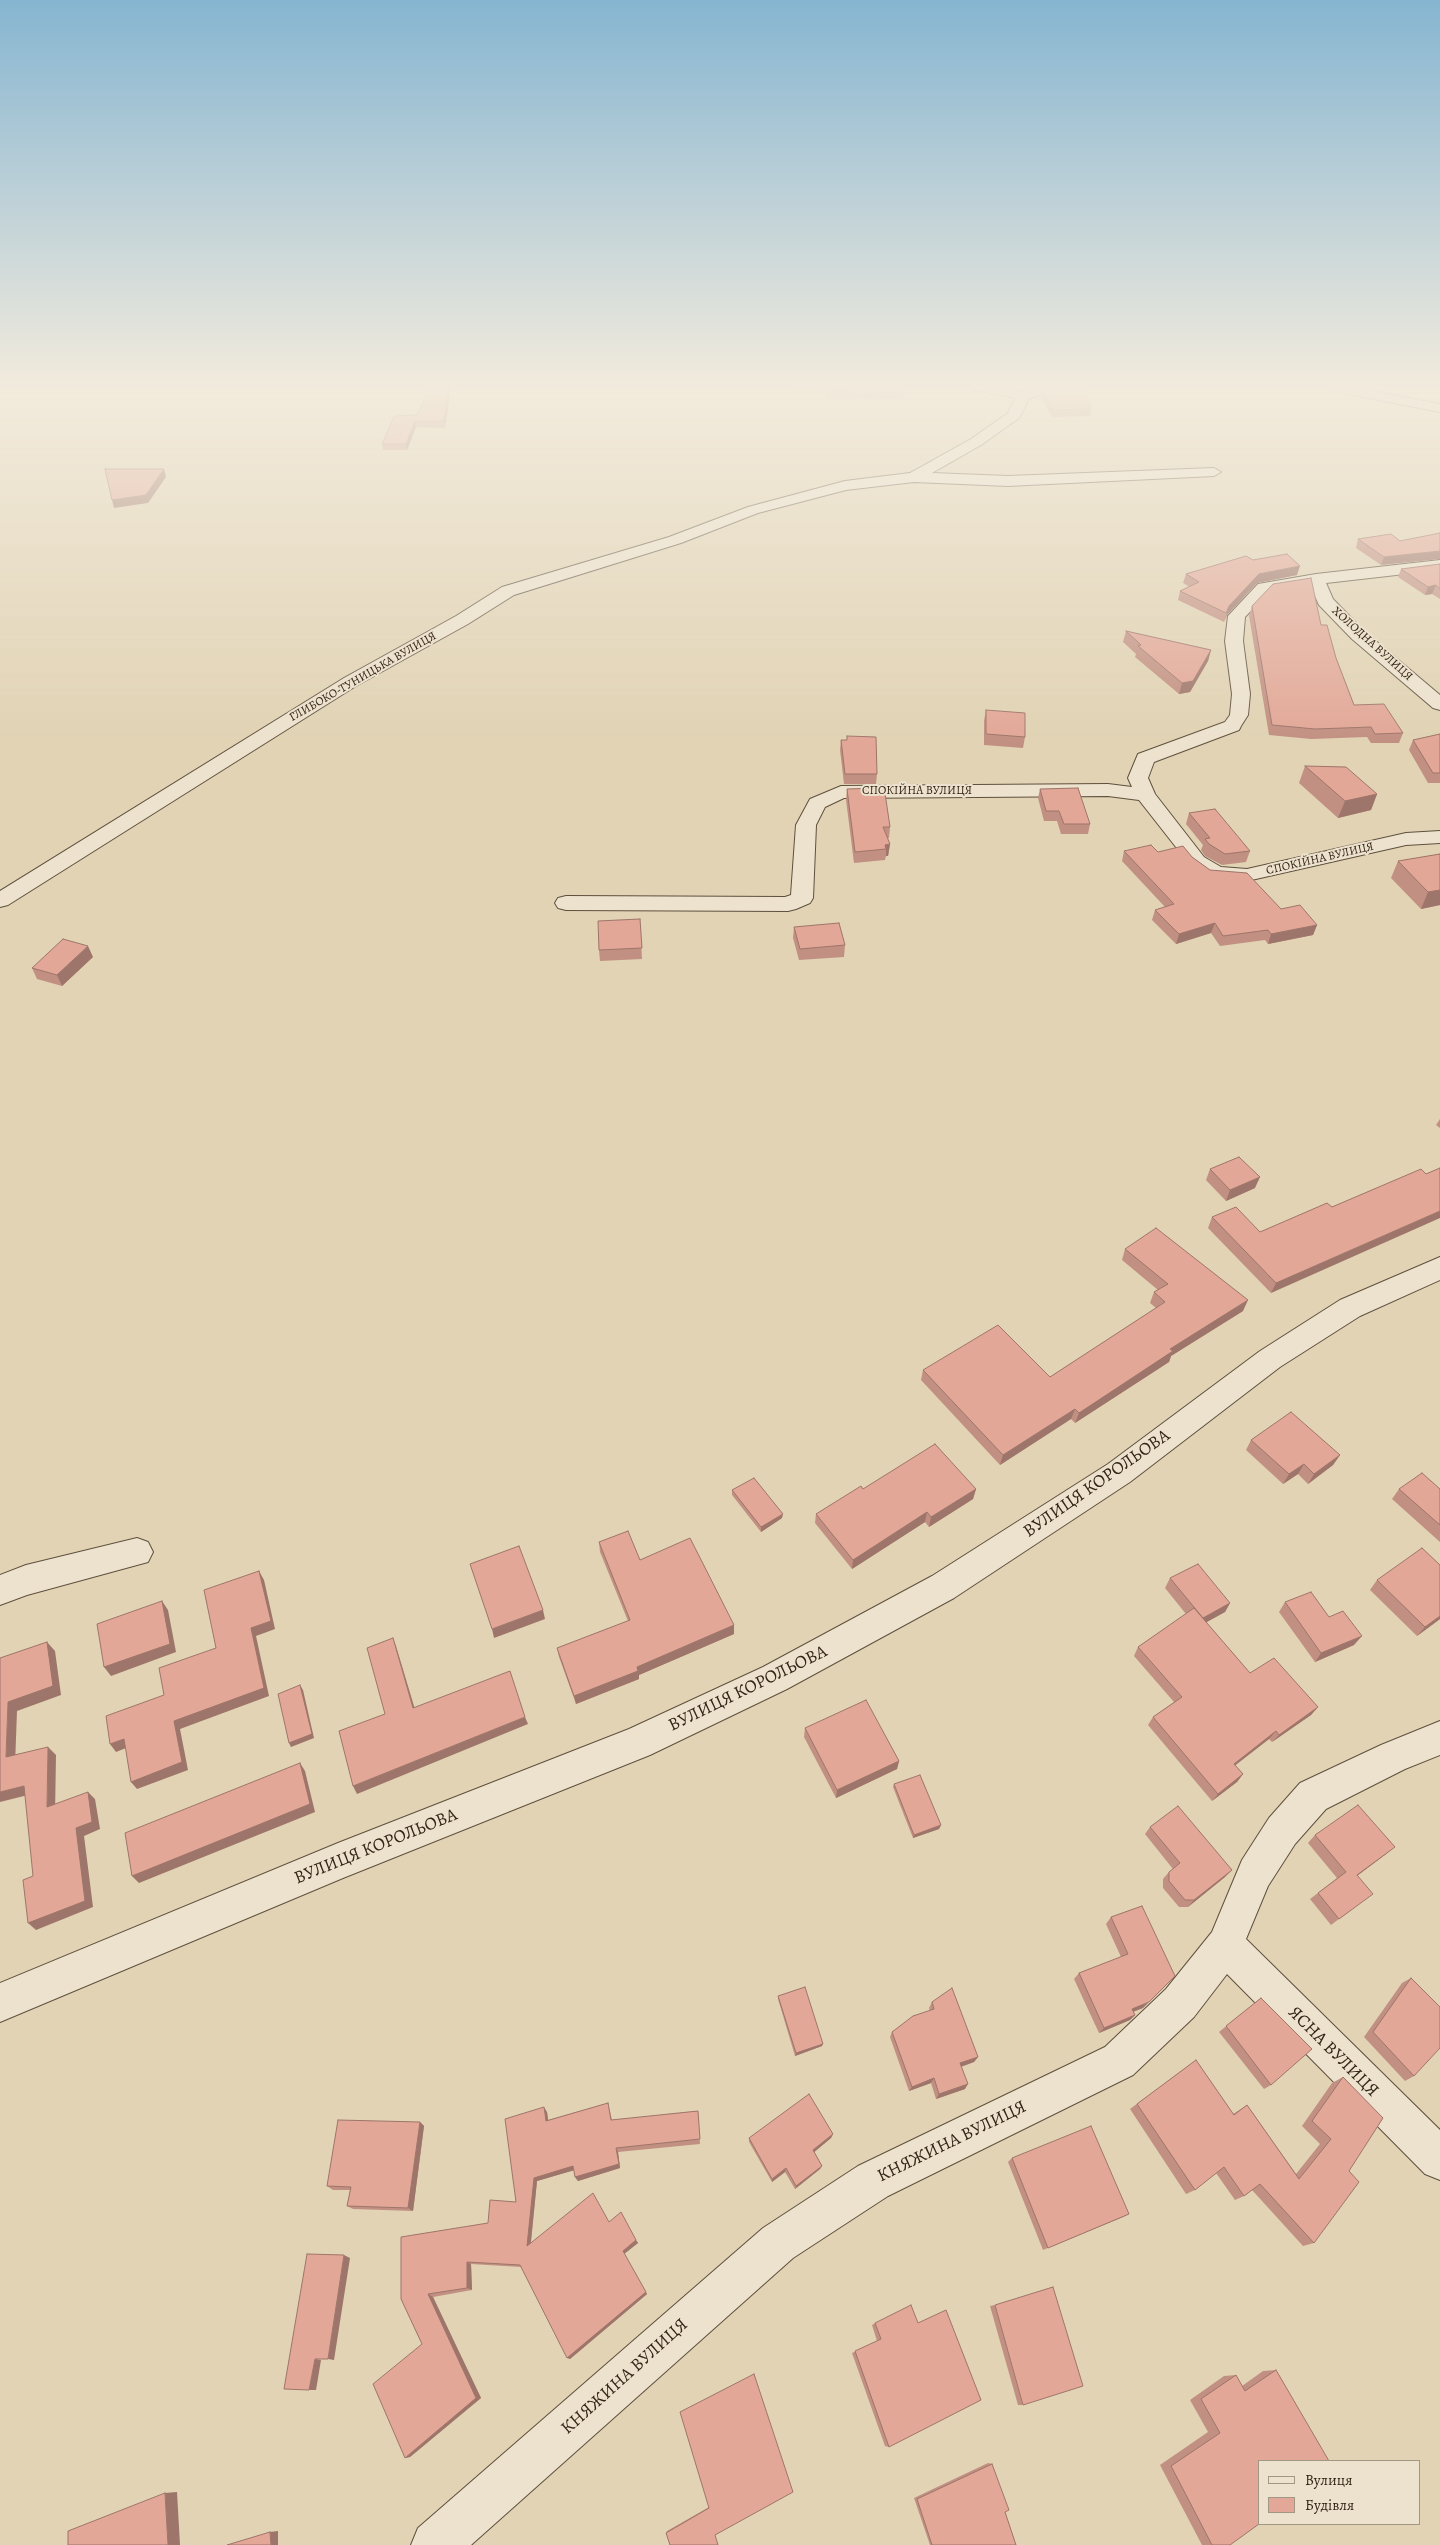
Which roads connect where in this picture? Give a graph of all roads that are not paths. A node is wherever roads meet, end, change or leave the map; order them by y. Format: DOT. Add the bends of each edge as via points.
graph roads {
  1 [pos="769,506"];
  2 [pos="1440,565"];
  3 [pos="1316,580"];
  4 [pos="1440,704"];
  5 [pos="1145,795"];
  6 [pos="1440,837"];
  7 [pos="0,900"];
  8 [pos="566,902"];
  9 [pos="1440,1268"];
  10 [pos="137,1552"];
  11 [pos="0,1590"];
  12 [pos="1440,1738"];
  13 [pos="1225,1945"];
  14 [pos="0,2003"];
  15 [pos="1440,2159"];
  16 [pos="435,2545"];
  1 -- 7 [label="street, ГЛИБОКО-ТУНИЦЬКА ВУЛИЦЯ" via="675,540 508,592 350,682"];
  2 -- 3 [label="street"];
  3 -- 4 [label="street, ХОЛОДНА ВУЛИЦЯ" via="1325,601 1358,635"];
  3 -- 5 [label="street, СПОКІЙНА ВУЛИЦЯ" via="1264,588 1237,616 1234,641 1242,694 1240,715 1232,726 1145,758 1138,778"];
  5 -- 6 [label="street, СПОКІЙНА ВУЛИЦЯ" via="1197,861 1216,873 1247,875 1406,839"];
  5 -- 8 [label="street, СПОКІЙНА ВУЛИЦЯ" via="1108,790 841,792 817,802 806,825 802,898 788,904"];
  9 -- 14 [label="street, ВУЛИЦЯ КОРОЛЬОВА" via="1350,1308 1270,1359 1120,1473 943,1587 775,1678 638,1743 338,1861"];
  10 -- 11 [label="street" via="26,1580"];
  12 -- 13 [label="street, КНЯЖИНА ВУЛИЦЯ" via="1313,1796 1282,1830 1255,1873"];
  13 -- 15 [label="street, ЯСНА ВУЛИЦЯ"];
  13 -- 16 [label="street, КНЯЖИНА ВУЛИЦЯ" via="1180,2003 1119,2061 873,2181 778,2243"];
}
